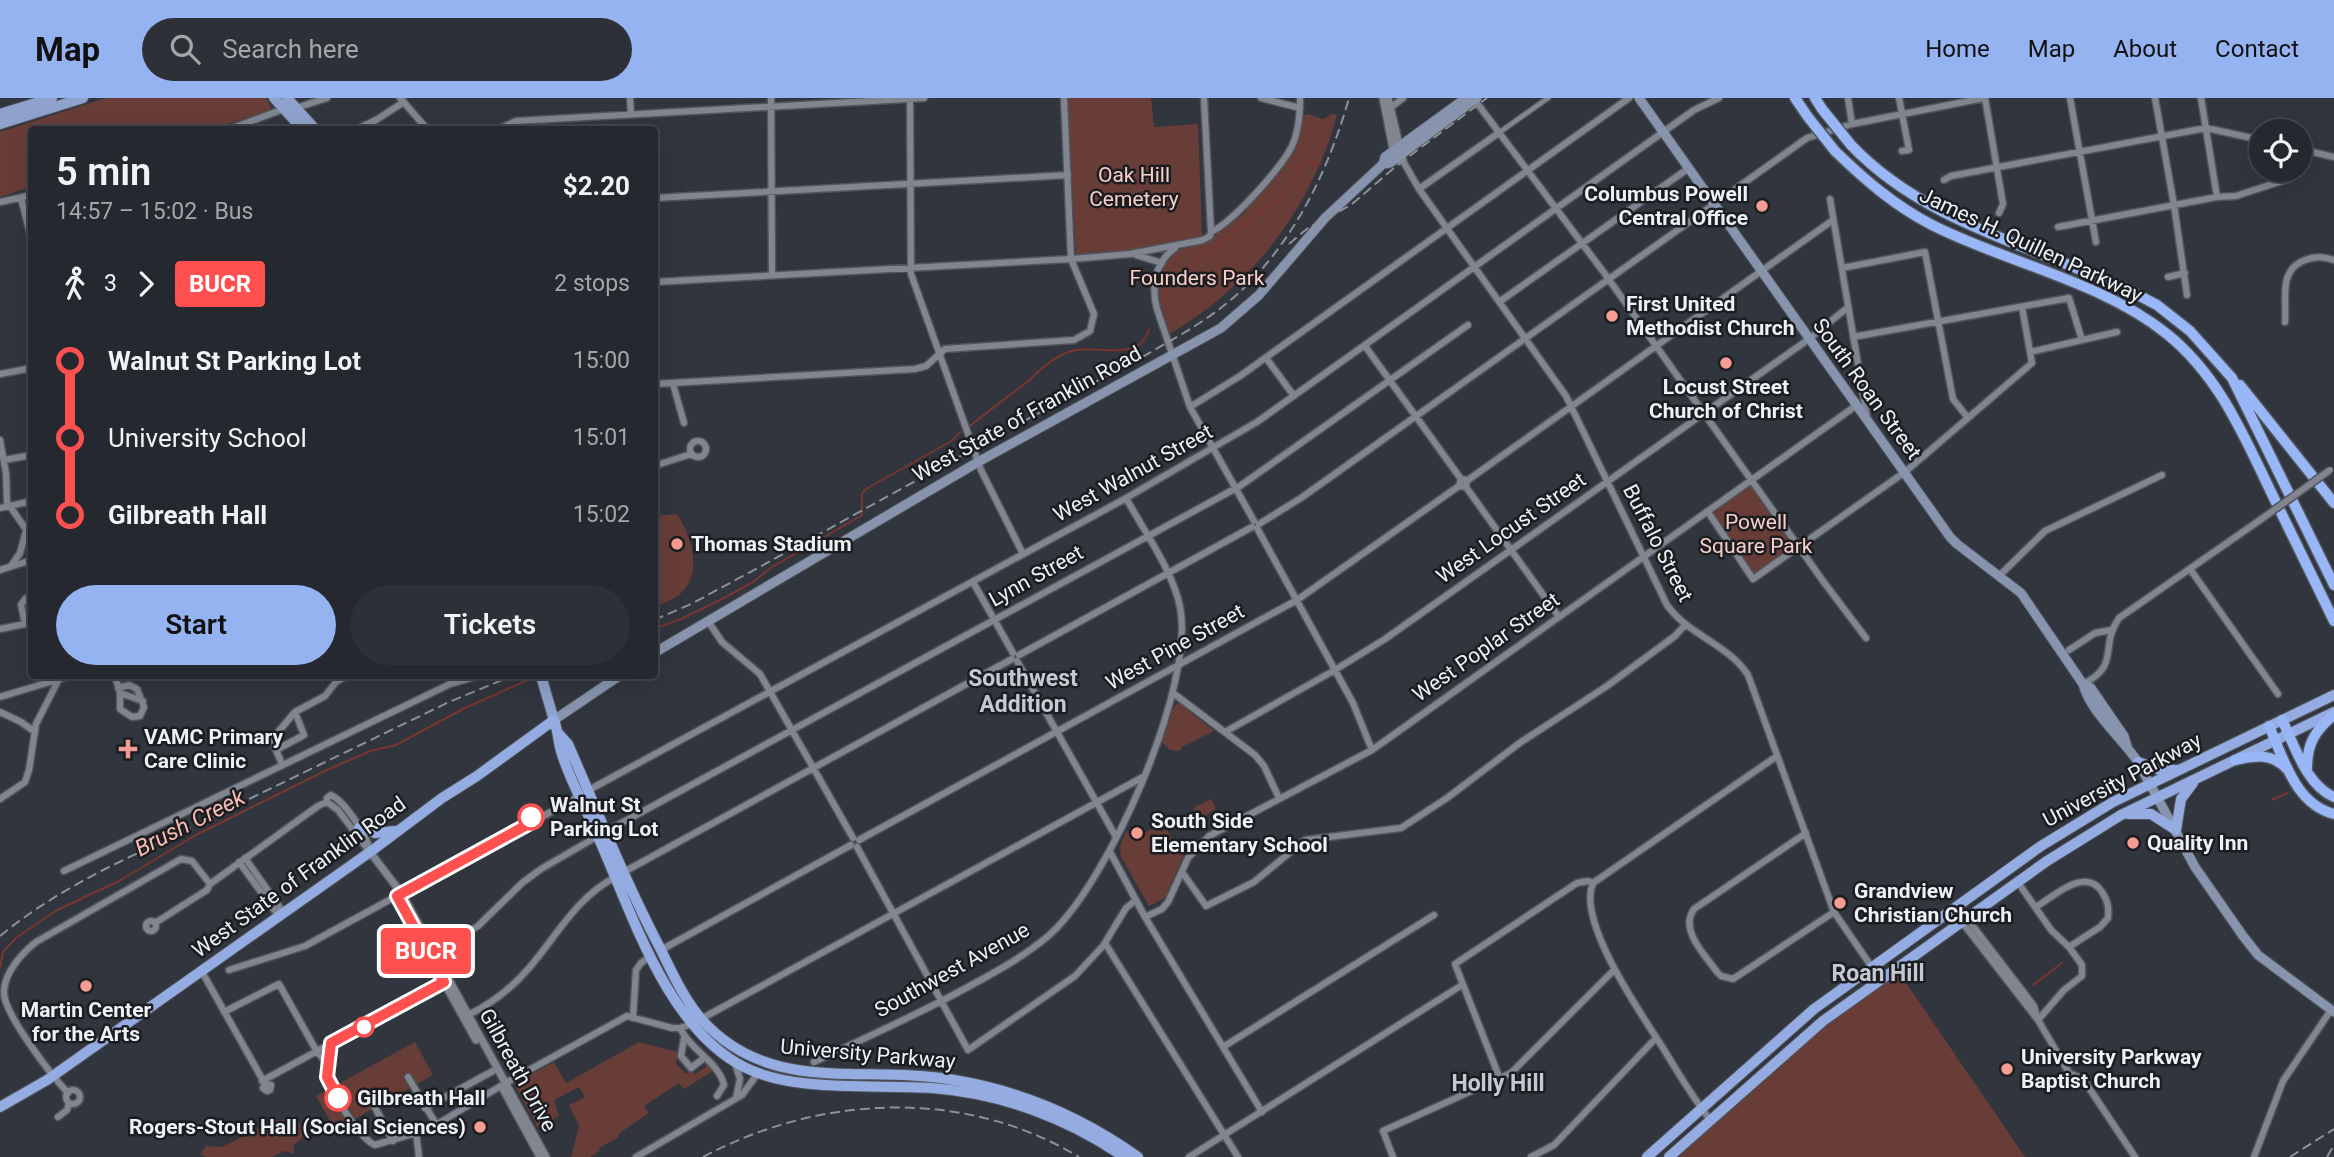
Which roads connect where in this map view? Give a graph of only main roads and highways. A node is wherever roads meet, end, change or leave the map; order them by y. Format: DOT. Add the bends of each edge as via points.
graph roads {
  1 [pos="52,98"];
  2 [pos="83,98"];
  3 [pos="274,98"];
  4 [pos="287,98"];
  5 [pos="1473,98"];
  6 [pos="1639,98"];
  7 [pos="1795,98"];
  8 [pos="1815,98"];
  9 [pos="0,114"];
  10 [pos="0,124"];
  11 [pos="299,126"];
  12 [pos="312,126"];
  13 [pos="1399,154"];
  14 [pos="2232,378"];
  15 [pos="2334,503"];
  16 [pos="2334,585"];
  17 [pos="2334,621"];
  18 [pos="658,651"];
  19 [pos="542,679"];
  20 [pos="615,679"];
  21 [pos="2334,695"];
  22 [pos="2334,713"];
  23 [pos="554,720"];
  24 [pos="2283,720"];
  25 [pos="2269,726"];
  26 [pos="2289,734"];
  27 [pos="2276,740"];
  28 [pos="2235,760"];
  29 [pos="2138,762"];
  30 [pos="2180,770"];
  31 [pos="2307,771"];
  32 [pos="2291,772"];
  33 [pos="2199,778"];
  34 [pos="2150,784"];
  35 [pos="2158,797"];
  36 [pos="2334,797"];
  37 [pos="2334,814"];
  38 [pos="2121,815"];
  39 [pos="359,828"];
  40 [pos="2176,830"];
  41 [pos="395,831"];
  42 [pos="2009,869"];
  43 [pos="2017,881"];
  44 [pos="1933,923"];
  45 [pos="1942,934"];
  46 [pos="2333,1011"];
  47 [pos="697,1021"];
  48 [pos="1784,1036"];
  49 [pos="1793,1048"];
  50 [pos="762,1062"];
  51 [pos="758,1073"];
  52 [pos="892,1074"];
  53 [pos="892,1086"];
  54 [pos="0,1107"];
  55 [pos="1124,1157"];
  56 [pos="1138,1157"];
  57 [pos="1647,1157"];
  58 [pos="1669,1157"];
  1 -- 9 [label="main road"];
  2 -- 10 [label="main road"];
  3 -- 11 [label="main road"];
  4 -- 12 [label="main road"];
  5 -- 13 [label="main road, West State of Franklin Road"];
  5 -- 13 [label="main road, West State of Franklin Road" via="1413,136"];
  6 -- 29 [label="main road, South Roan Street" via="1957,544 2021,593"];
  7 -- 17 [label="highway, James H. Quillen Parkway, bridge" via="1835,151 1913,214 2110,299 2150,321 2186,351 2231,409"];
  8 -- 14 [label="highway, James H. Quillen Parkway, bridge" via="1852,145 1892,180 1970,225 2115,283 2157,305 2202,342"];
  13 -- 18 [label="main road, West State of Franklin Road" via="1385,157 1247,307 1221,328 978,461"];
  14 -- 15 [label="highway"];
  14 -- 16 [label="highway, James H. Quillen Parkway"];
  19 -- 23 [label="main road, University Parkway"];
  20 -- 23 [label="main road, West State of Franklin Road"];
  21 -- 24 [label="highway, University Parkway"];
  22 -- 26 [label="highway, University Parkway"];
  22 -- 31 [label="highway" via="2312,738"];
  23 -- 41 [label="highway, West State of Franklin Road"];
  23 -- 47 [label="highway, University Parkway" via="561,750 656,953 663,980"];
  24 -- 25 [label="highway, University Parkway"];
  24 -- 26 [label="highway"];
  25 -- 27 [label="highway"];
  25 -- 30 [label="highway, University Parkway"];
  26 -- 27 [label="highway, University Parkway"];
  26 -- 31 [label="highway"];
  27 -- 28 [label="highway, University Parkway"];
  27 -- 32 [label="highway"];
  28 -- 32 [label="highway" via="2266,756"];
  28 -- 33 [label="highway, University Parkway"];
  29 -- 30 [label="highway" via="2160,770"];
  29 -- 34 [label="main road, South Roan Street"];
  30 -- 34 [label="highway, University Parkway"];
  31 -- 36 [label="highway" via="2318,787"];
  32 -- 37 [label="highway" via="2308,802"];
  33 -- 35 [label="highway, University Parkway"];
  33 -- 40 [label="highway" via="2181,799"];
  34 -- 35 [label="main road, South Roan Street"];
  34 -- 42 [label="highway, University Parkway" via="2083,819"];
  35 -- 38 [label="highway, University Parkway"];
  35 -- 40 [label="main road, South Roan Street"];
  38 -- 40 [label="highway" via="2151,814"];
  38 -- 43 [label="highway, University Parkway"];
  39 -- 41 [label="highway" via="375,833"];
  40 -- 46 [label="main road, South Roan Street" via="2225,912 2258,955"];
  41 -- 54 [label="highway, West State of Franklin Road" via="53,1075"];
  42 -- 43 [label="highway"];
  42 -- 44 [label="highway, University Parkway"];
  43 -- 45 [label="highway, University Parkway"];
  44 -- 45 [label="highway"];
  44 -- 48 [label="highway, University Parkway"];
  45 -- 49 [label="highway, University Parkway"];
  47 -- 50 [label="highway, University Parkway"];
  47 -- 51 [label="highway, University Parkway" via="712,1045"];
  48 -- 49 [label="highway"];
  48 -- 57 [label="highway, University Parkway"];
  49 -- 58 [label="highway, University Parkway"];
  50 -- 51 [label="highway"];
  50 -- 52 [label="highway, University Parkway" via="796,1072"];
  51 -- 53 [label="highway, University Parkway" via="797,1082"];
  52 -- 53 [label="highway"];
  52 -- 56 [label="highway, University Parkway" via="951,1079 1013,1093 1078,1120"];
  53 -- 55 [label="highway, University Parkway" via="956,1090 1005,1100 1052,1117"];
}
